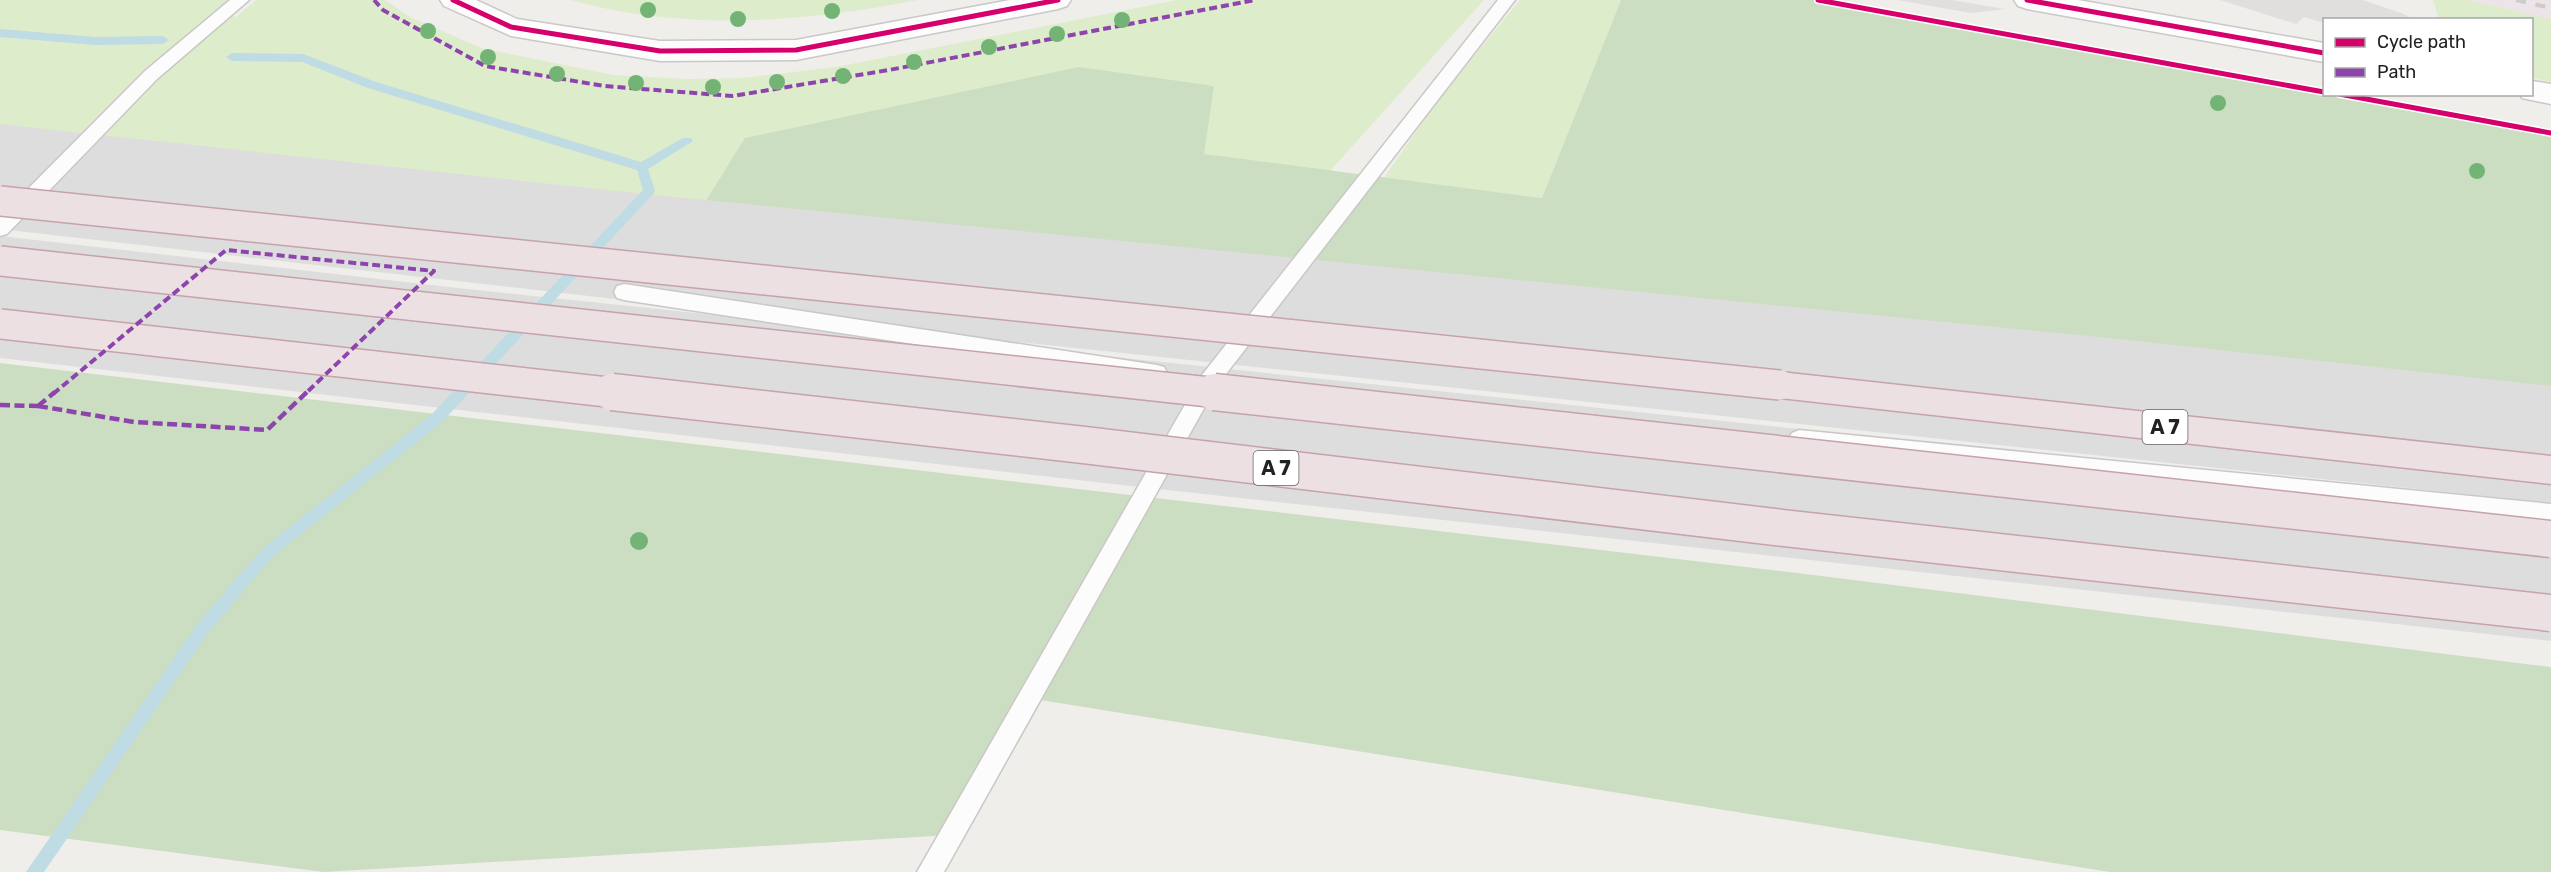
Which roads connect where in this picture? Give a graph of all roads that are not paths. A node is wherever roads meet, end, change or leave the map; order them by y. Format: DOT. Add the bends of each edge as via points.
graph roads {
  1 [pos="242,0"];
  2 [pos="453,0"];
  3 [pos="1058,0"];
  4 [pos="1507,0"];
  5 [pos="2027,0"];
  6 [pos="2323,53"];
  7 [pos="2533,90"];
  8 [pos="2551,94"];
  9 [pos="0,201"];
  10 [pos="0,229"];
  11 [pos="0,261"];
  12 [pos="624,292"];
  13 [pos="0,324"];
  14 [pos="1209,381"];
  15 [pos="2551,470"];
  16 [pos="2551,514"];
  17 [pos="2551,539"];
  18 [pos="2551,613"];
  19 [pos="930,872"];
  1 -- 10 [label="lane" via="151,75"];
  2 -- 3 [label="street" via="511,27 660,51 796,50"];
  4 -- 14 [label="lane"];
  5 -- 6 [label="street"];
  7 -- 8 [label="street"];
  9 -- 15 [label="highway, A 7, bridge" via="1792,386"];
  11 -- 17 [label="highway, bridge"];
  12 -- 14 [label="lane"];
  13 -- 18 [label="highway, A 7, bridge"];
  14 -- 16 [label="lane"];
  14 -- 19 [label="lane"];
}
